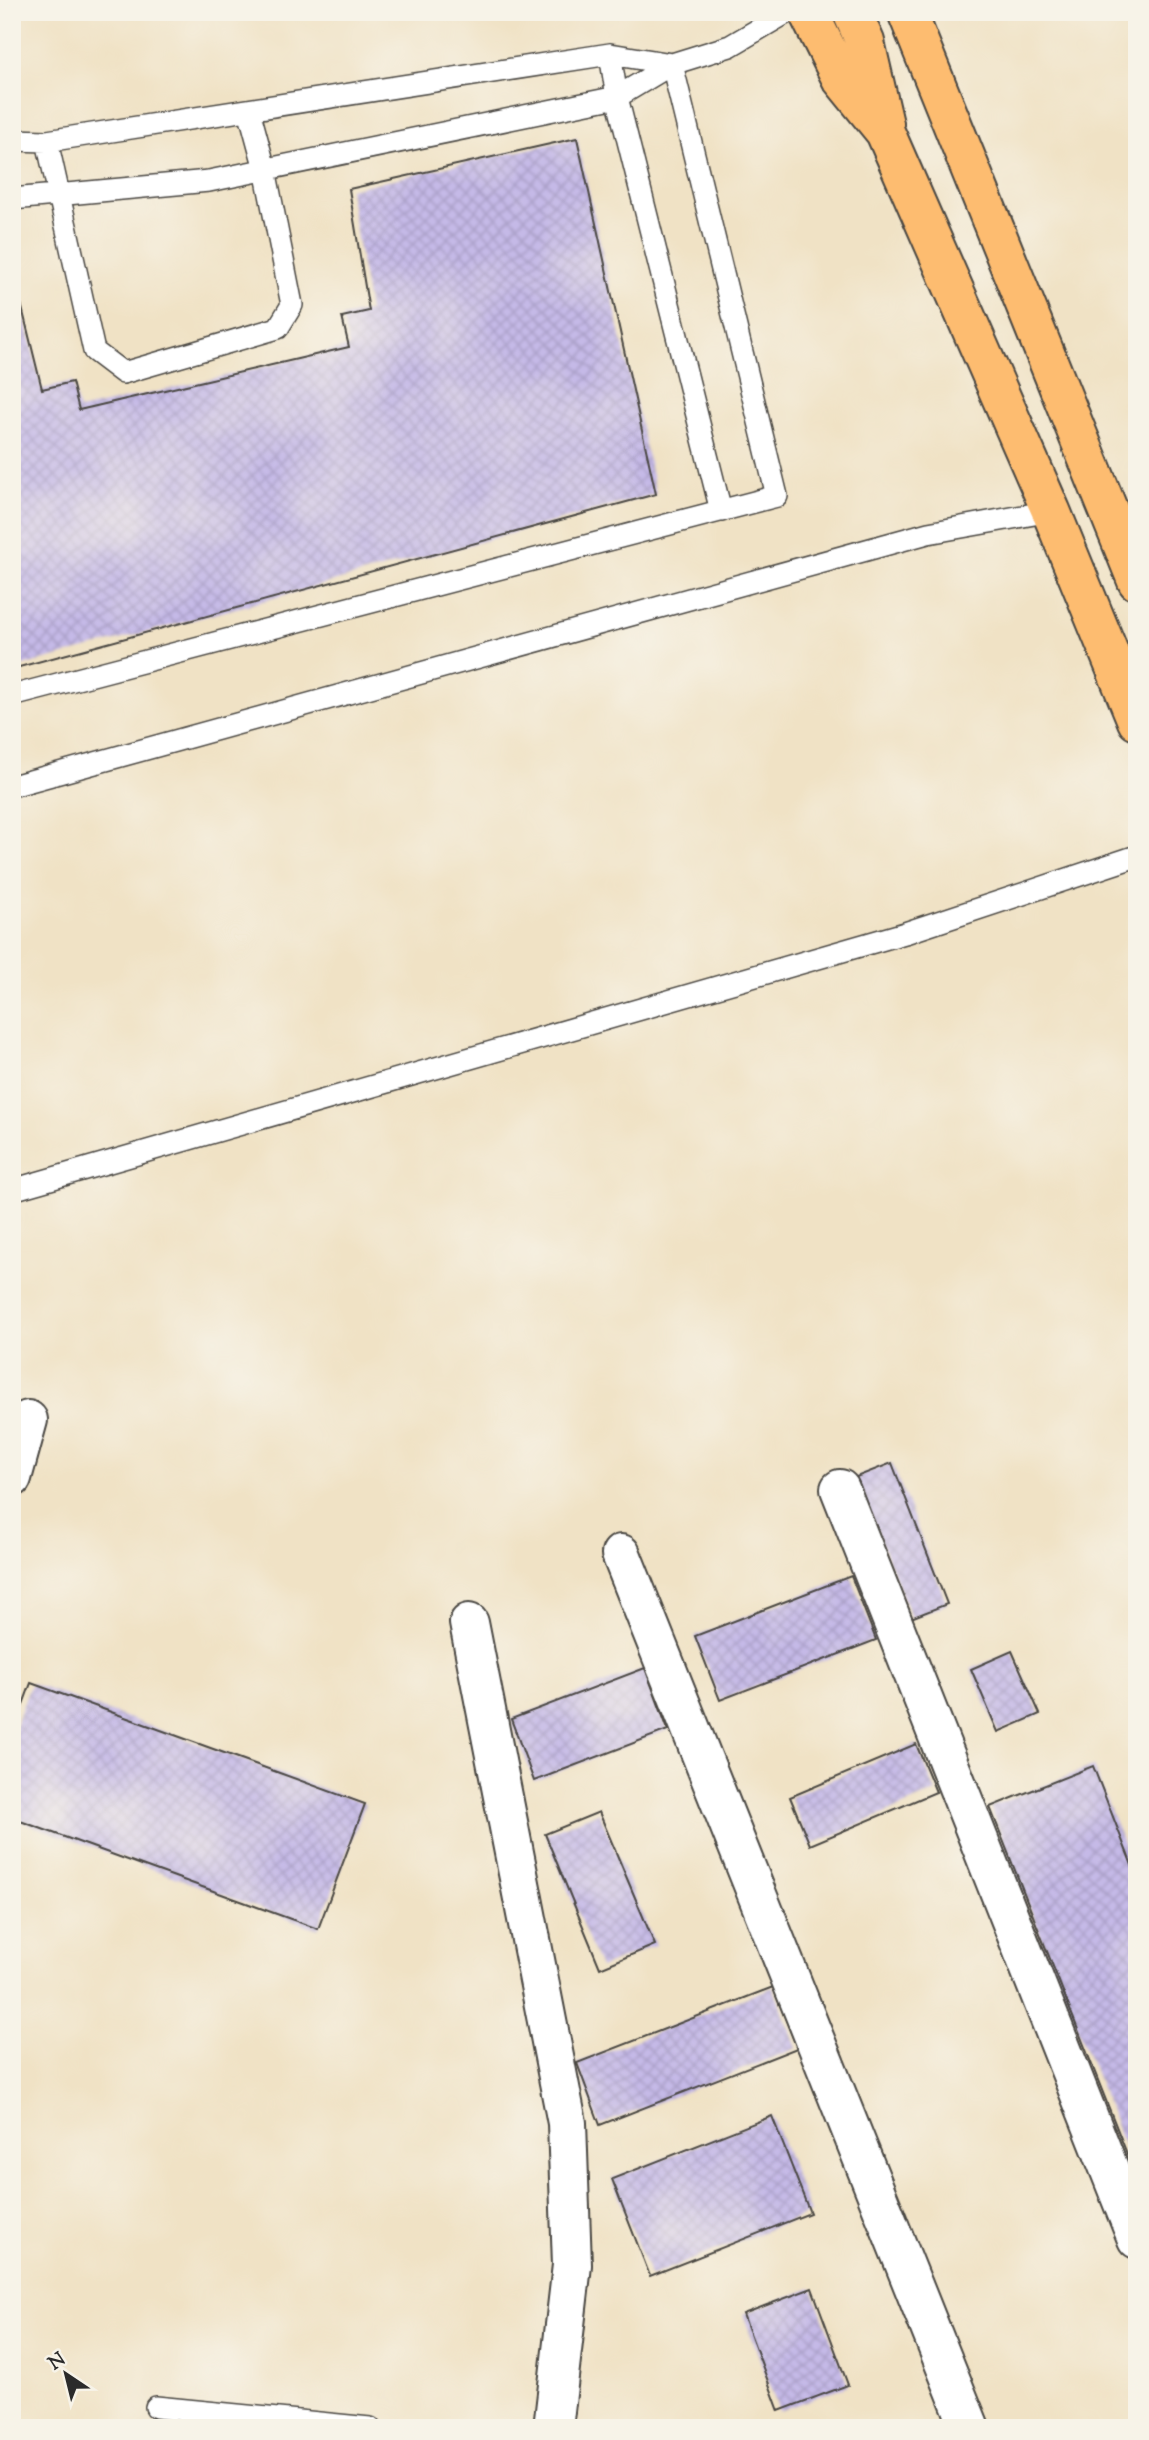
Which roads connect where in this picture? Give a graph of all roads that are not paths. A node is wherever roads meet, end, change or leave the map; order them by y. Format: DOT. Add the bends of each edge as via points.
graph roads {
  1 [pos="788,12"];
  2 [pos="808,12"];
  3 [pos="907,12"];
  4 [pos="859,27"];
  5 [pos="610,54"];
  6 [pos="672,64"];
  7 [pos="617,97"];
  8 [pos="249,110"];
  9 [pos="885,132"];
  10 [pos="12,140"];
  11 [pos="47,141"];
  12 [pos="265,169"];
  13 [pos="59,195"];
  14 [pos="12,199"];
  15 [pos="721,511"];
  16 [pos="1051,512"];
  17 [pos="1137,581"];
  18 [pos="12,696"];
  19 [pos="1137,721"];
  20 [pos="12,786"];
  21 [pos="1137,856"];
  22 [pos="12,1190"];
  23 [pos="28,1420"];
  24 [pos="12,1478"];
  25 [pos="840,1489"];
  26 [pos="621,1553"];
  27 [pos="469,1623"];
  28 [pos="1137,2239"];
  29 [pos="156,2407"];
  30 [pos="370,2428"];
  31 [pos="553,2428"];
  32 [pos="970,2428"];
  1 -- 6 [label="lane" via="730,46"];
  2 -- 9 [label="main road" via="841,78"];
  3 -- 17 [label="main road"];
  4 -- 9 [label="main road"];
  5 -- 6 [label="lane"];
  5 -- 7 [label="lane"];
  5 -- 8 [label="lane"];
  6 -- 7 [label="lane"];
  6 -- 15 [label="lane" via="777,496"];
  7 -- 12 [label="lane"];
  7 -- 15 [label="lane"];
  8 -- 11 [label="lane"];
  8 -- 12 [label="lane"];
  9 -- 16 [label="main road"];
  10 -- 11 [label="lane"];
  11 -- 13 [label="lane"];
  12 -- 13 [label="lane" via="209,181"];
  12 -- 13 [label="lane" via="292,305 278,328 123,373 94,351"];
  13 -- 14 [label="lane"];
  15 -- 18 [label="lane"];
  16 -- 19 [label="main road"];
  16 -- 20 [label="lane" via="928,533"];
  21 -- 22 [label="lane" via="905,933"];
  23 -- 24 [label="street"];
  25 -- 28 [label="street"];
  26 -- 32 [label="street"];
  27 -- 31 [label="street" via="567,2123 572,2265"];
  29 -- 30 [label="lane"];
}
